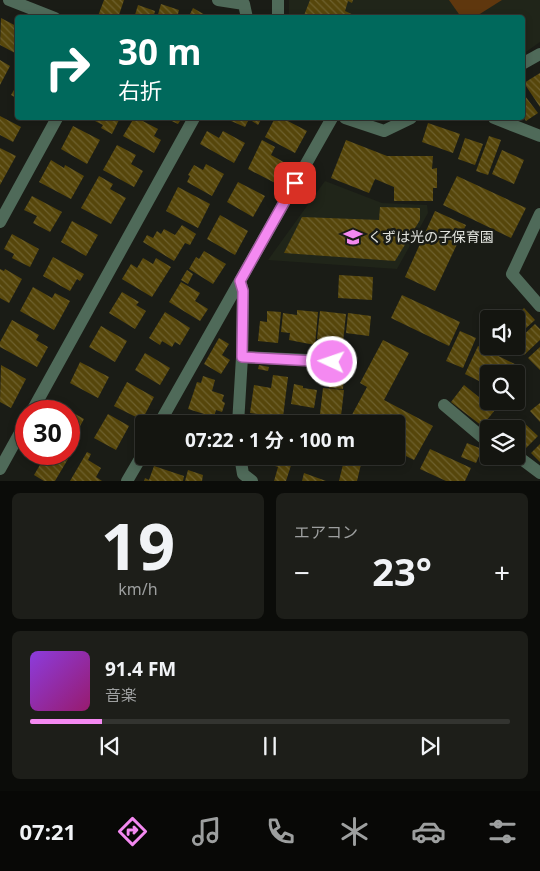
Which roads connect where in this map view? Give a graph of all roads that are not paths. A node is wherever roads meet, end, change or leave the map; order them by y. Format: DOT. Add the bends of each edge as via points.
graph roads {
  1 [pos="9,0"];
  2 [pos="218,0"];
  3 [pos="278,0"];
  4 [pos="47,15"];
  5 [pos="246,15"];
  6 [pos="278,15"];
  7 [pos="540,54"];
  8 [pos="525,62"];
  9 [pos="57,120"];
  10 [pos="193,120"];
  11 [pos="331,120"];
  12 [pos="351,120"];
  13 [pos="407,120"];
  14 [pos="499,120"];
  15 [pos="540,136"];
  16 [pos="540,214"];
  17 [pos="0,222"];
  18 [pos="240,281"];
  19 [pos="540,306"];
  20 [pos="242,357"];
  21 [pos="350,362"];
  22 [pos="38,400"];
  23 [pos="444,405"];
  24 [pos="165,415"];
  25 [pos="239,415"];
  26 [pos="480,435"];
  27 [pos="15,442"];
  28 [pos="525,462"];
  29 [pos="136,465"];
  30 [pos="242,465"];
  31 [pos="0,469"];
  32 [pos="540,473"];
  33 [pos="245,479"];
  34 [pos="127,481"];
  1 -- 4 [label="street"];
  2 -- 5 [label="street" via="244,4"];
  3 -- 6 [label="street"];
  7 -- 8 [label="street"];
  9 -- 17 [label="street"];
  10 -- 22 [label="street"];
  11 -- 18 [label="street"];
  12 -- 13 [label="street" via="384,132"];
  14 -- 15 [label="street"];
  16 -- 19 [label="street" via="512,274"];
  18 -- 20 [label="street" via="243,291"];
  18 -- 24 [label="street"];
  20 -- 21 [label="street"];
  20 -- 25 [label="street"];
  23 -- 26 [label="street"];
  27 -- 31 [label="street"];
  28 -- 32 [label="street"];
  29 -- 34 [label="street"];
  30 -- 33 [label="street"];
}
